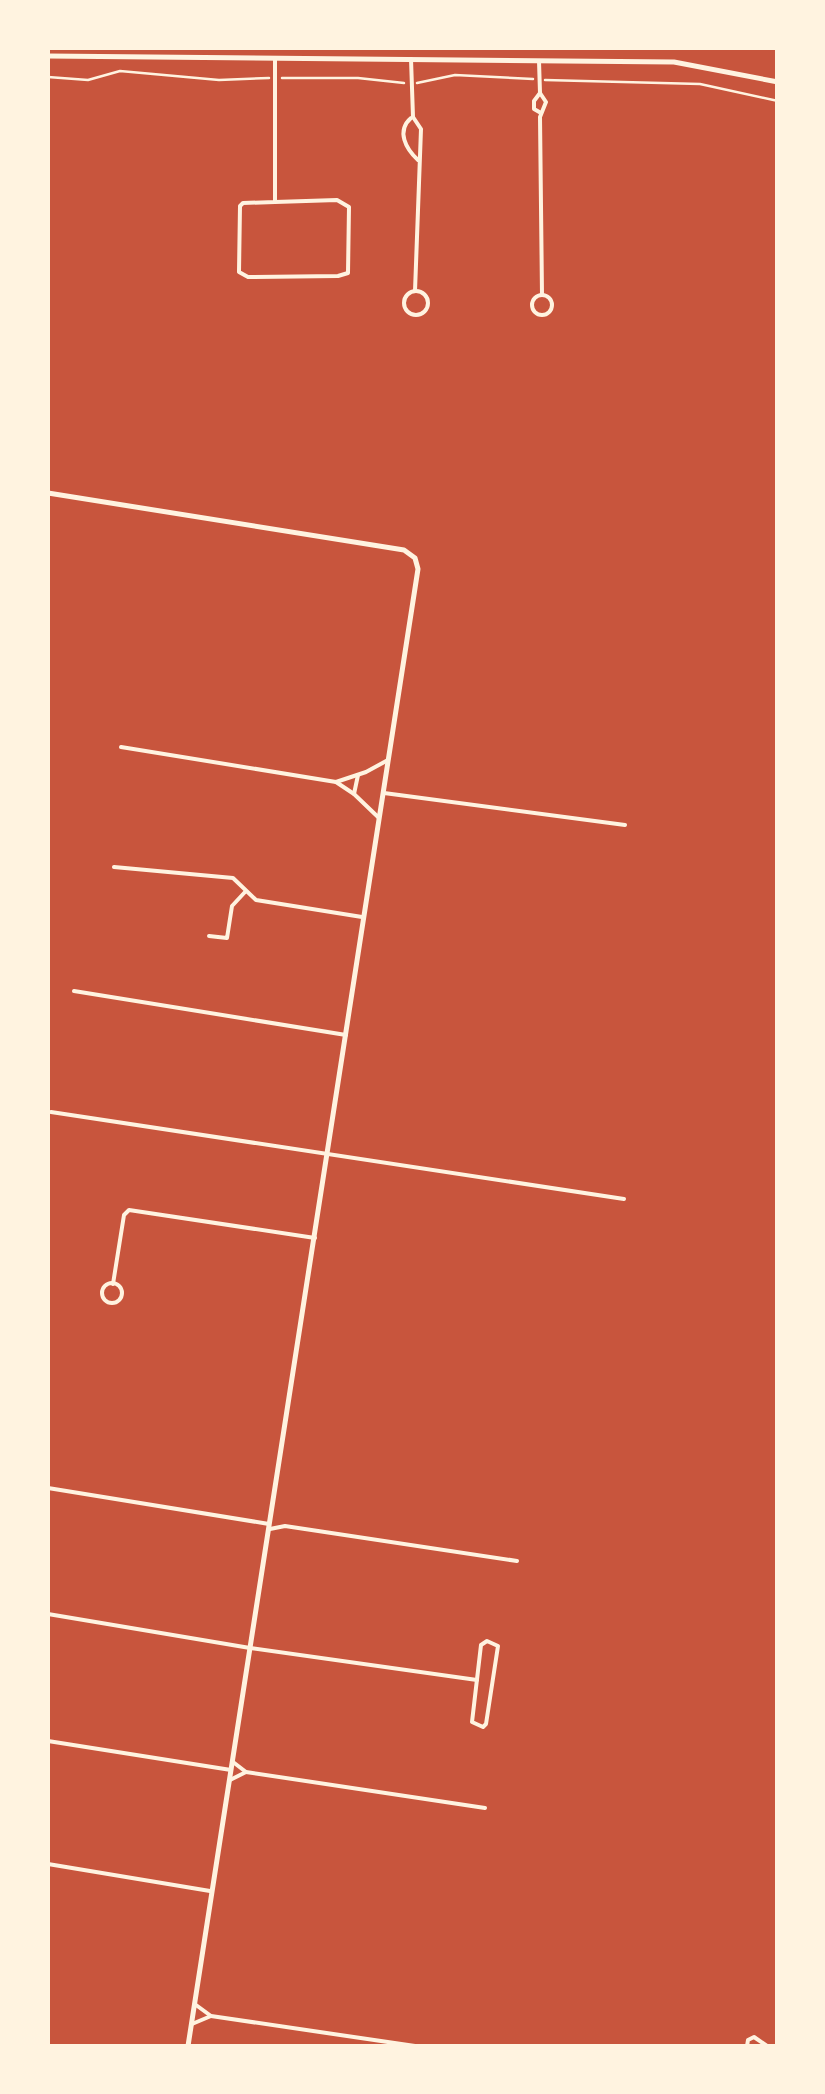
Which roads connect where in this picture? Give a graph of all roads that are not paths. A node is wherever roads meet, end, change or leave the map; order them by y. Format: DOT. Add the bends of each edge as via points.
graph roads {
  1 [pos="48,56"];
  2 [pos="275,58"];
  3 [pos="411,59"];
  4 [pos="539,60"];
  5 [pos="778,82"];
  6 [pos="540,93"];
  7 [pos="540,112"];
  8 [pos="413,117"];
  9 [pos="418,160"];
  10 [pos="275,202"];
  11 [pos="415,292"];
  12 [pos="542,294"];
  13 [pos="48,493"];
  14 [pos="120,747"];
  15 [pos="390,759"];
  16 [pos="358,775"];
  17 [pos="336,782"];
  18 [pos="384,793"];
  19 [pos="354,794"];
  20 [pos="380,820"];
  21 [pos="625,825"];
  22 [pos="114,867"];
  23 [pos="246,890"];
  24 [pos="365,918"];
  25 [pos="209,936"];
  26 [pos="74,991"];
  27 [pos="346,1035"];
  28 [pos="52,1112"];
  29 [pos="327,1156"];
  30 [pos="624,1199"];
  31 [pos="314,1238"];
  32 [pos="113,1284"];
  33 [pos="48,1488"];
  34 [pos="269,1523"];
  35 [pos="284,1526"];
  36 [pos="517,1560"];
  37 [pos="48,1614"];
  38 [pos="250,1648"];
  39 [pos="477,1680"];
  40 [pos="48,1741"];
  41 [pos="232,1766"];
  42 [pos="246,1772"];
  43 [pos="230,1780"];
  44 [pos="484,1808"];
  45 [pos="48,1864"];
  46 [pos="213,1892"];
  47 [pos="194,2004"];
  48 [pos="211,2016"];
  49 [pos="191,2024"];
  50 [pos="188,2046"];
  51 [pos="415,2046"];
  52 [pos="747,2046"];
  53 [pos="764,2046"];
  1 -- 2 [label="street"];
  2 -- 3 [label="street"];
  2 -- 10 [label="street"];
  3 -- 4 [label="street"];
  3 -- 8 [label="street"];
  4 -- 5 [label="street" via="674,62"];
  4 -- 6 [label="street"];
  6 -- 7 [label="street" via="546,102"];
  6 -- 7 [label="street" via="534,101"];
  7 -- 12 [label="street"];
  8 -- 9 [label="street" via="421,129"];
  8 -- 9 [label="street" via="404,128 405,145"];
  9 -- 11 [label="street"];
  10 -- 10 [label="street" via="240,206 242,276 348,273 349,206 338,200"];
  11 -- 11 [label="street" via="404,304 416,316 428,303"];
  12 -- 12 [label="street" via="532,305 544,315 552,305"];
  13 -- 15 [label="street" via="411,554 418,569"];
  14 -- 17 [label="street"];
  15 -- 16 [label="street"];
  15 -- 18 [label="street"];
  16 -- 17 [label="street"];
  16 -- 19 [label="street"];
  17 -- 19 [label="street"];
  18 -- 20 [label="street"];
  18 -- 21 [label="street"];
  19 -- 20 [label="street"];
  20 -- 24 [label="street"];
  22 -- 23 [label="street" via="234,878"];
  23 -- 24 [label="street" via="265,902"];
  23 -- 25 [label="street" via="232,906 226,938"];
  24 -- 27 [label="street"];
  26 -- 27 [label="street"];
  27 -- 29 [label="street"];
  28 -- 29 [label="street"];
  29 -- 30 [label="street"];
  29 -- 31 [label="street"];
  31 -- 32 [label="street" via="129,1210"];
  31 -- 34 [label="street"];
  33 -- 34 [label="street"];
  34 -- 35 [label="street"];
  34 -- 35 [label="street"];
  34 -- 38 [label="street"];
  35 -- 36 [label="street"];
  37 -- 38 [label="street"];
  38 -- 39 [label="street"];
  38 -- 41 [label="street"];
  39 -- 39 [label="street" via="482,1642 496,1642 483,1727 472,1722"];
  40 -- 41 [label="street"];
  41 -- 42 [label="street"];
  41 -- 43 [label="street"];
  42 -- 43 [label="street"];
  42 -- 44 [label="street"];
  43 -- 46 [label="street"];
  45 -- 46 [label="street"];
  46 -- 47 [label="street"];
  47 -- 48 [label="street"];
  47 -- 49 [label="street"];
  48 -- 49 [label="street"];
  48 -- 51 [label="street"];
  49 -- 50 [label="street"];
  52 -- 53 [label="street" via="754,2037"];
}
